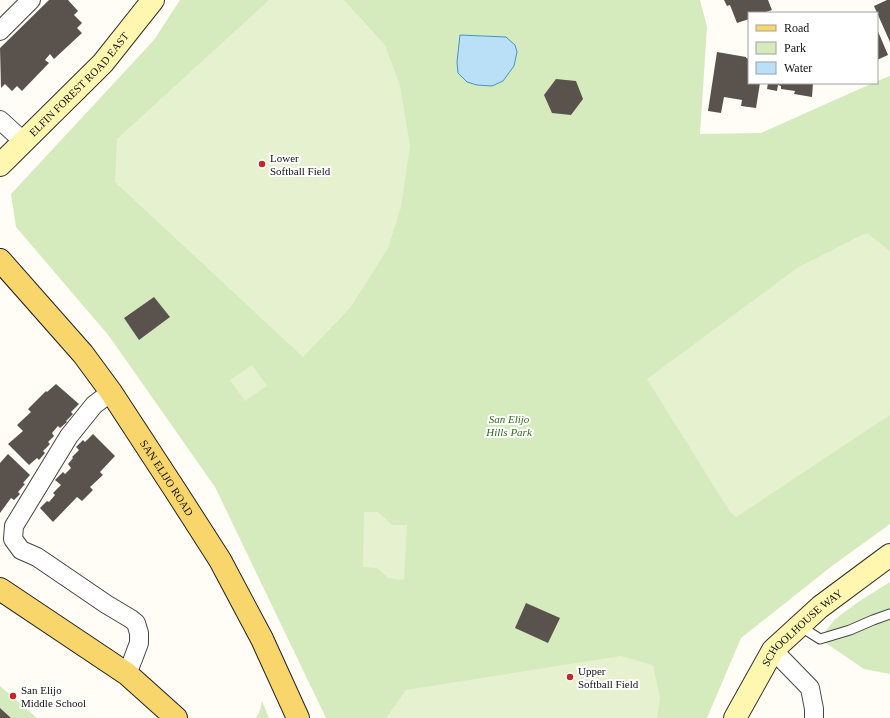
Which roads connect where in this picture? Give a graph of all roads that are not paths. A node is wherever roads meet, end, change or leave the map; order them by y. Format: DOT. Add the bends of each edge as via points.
graph roads {
  1 [pos="31,0"];
  2 [pos="153,0"];
  3 [pos="0,31"];
  4 [pos="0,120"];
  5 [pos="24,142"];
  6 [pos="0,165"];
  7 [pos="0,260"];
  8 [pos="111,392"];
  9 [pos="890,555"];
  10 [pos="0,589"];
  11 [pos="890,614"];
  12 [pos="803,623"];
  13 [pos="773,650"];
  14 [pos="127,674"];
  15 [pos="176,718"];
  16 [pos="298,718"];
  17 [pos="735,718"];
  18 [pos="814,718"];
  1 -- 3 [label="street"];
  2 -- 5 [label="street, ELFIN FOREST ROAD EAST" via="103,63"];
  4 -- 5 [label="street"];
  5 -- 6 [label="street, ELFIN FOREST ROAD EAST"];
  7 -- 8 [label="main road, SAN ELIJO ROAD" via="83,354"];
  8 -- 14 [label="street" via="94,405 69,436 14,526 14,539 21,550 37,557 136,624 139,643"];
  8 -- 16 [label="main road, SAN ELIJO ROAD" via="220,560 262,639"];
  9 -- 12 [label="street, SCHOOLHOUSE WAY" via="820,607"];
  10 -- 14 [label="main road"];
  11 -- 12 [label="lane" via="820,639 809,632"];
  12 -- 13 [label="street, SCHOOLHOUSE WAY"];
  13 -- 17 [label="street, SCHOOLHOUSE WAY"];
  13 -- 18 [label="street" via="810,688"];
  14 -- 15 [label="main road"];
}
